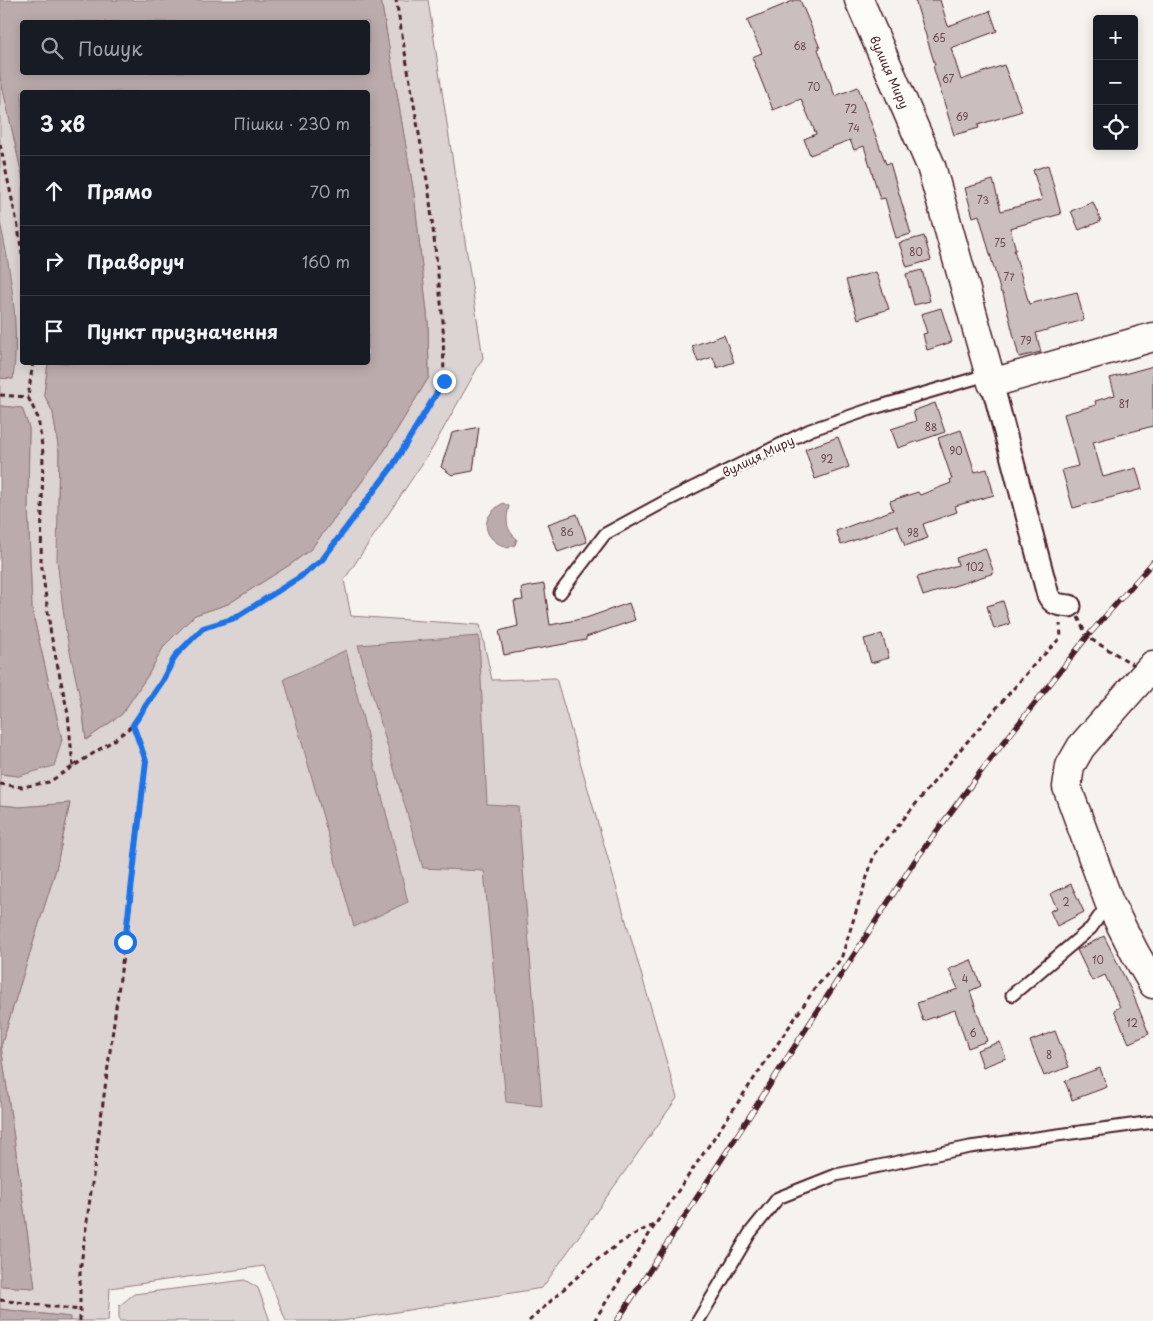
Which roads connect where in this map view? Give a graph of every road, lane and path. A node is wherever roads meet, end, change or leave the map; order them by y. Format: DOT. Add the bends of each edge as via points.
graph roads {
  1 [pos="396,0"];
  2 [pos="859,0"];
  3 [pos="0,144"];
  4 [pos="20,241"];
  5 [pos="1153,337"];
  6 [pos="32,365"];
  7 [pos="991,378"];
  8 [pos="0,395"];
  9 [pos="28,397"];
  10 [pos="560,594"];
  11 [pos="1069,610"];
  12 [pos="1145,665"];
  13 [pos="133,725"];
  14 [pos="73,767"];
  15 [pos="0,784"];
  16 [pos="1109,902"];
  17 [pos="1153,984"];
  18 [pos="1012,995"];
  19 [pos="1153,1122"];
  20 [pos="655,1225"];
  21 [pos="0,1300"];
  22 [pos="80,1310"];
  23 [pos="80,1321"];
  24 [pos="529,1321"];
  25 [pos="594,1321"];
  26 [pos="698,1321"];
  1 -- 13 [label="path" via="429,192 443,321 444,381 392,467 322,560 235,618 203,628 176,655"];
  2 -- 7 [label="street, вулиця Миру" via="931,166"];
  3 -- 4 [label="path"];
  5 -- 7 [label="street, вулиця Миру"];
  6 -- 9 [label="path"];
  7 -- 10 [label="lane, вулиця Миру" via="874,408 810,430 664,502 605,534"];
  7 -- 11 [label="street, вулиця Миру" via="1048,595 1051,602"];
  8 -- 9 [label="path"];
  9 -- 14 [label="path" via="38,418 43,453 41,561 51,635 68,714"];
  11 -- 12 [label="path, bridge" via="1087,637"];
  11 -- 20 [label="path" via="1061,637 960,750 874,855 842,959 816,987"];
  12 -- 16 [label="street" via="1070,766 1067,787"];
  13 -- 14 [label="path"];
  13 -- 22 [label="path" via="146,761 80,1272"];
  14 -- 15 [label="path" via="50,782 22,787"];
  16 -- 17 [label="street"];
  16 -- 18 [label="lane" via="1091,928"];
  19 -- 26 [label="lane" via="970,1147 836,1175 778,1198 750,1233"];
  20 -- 24 [label="path" via="638,1231 592,1265"];
  20 -- 25 [label="path"];
  21 -- 22 [label="path"];
  22 -- 23 [label="path"];
}
